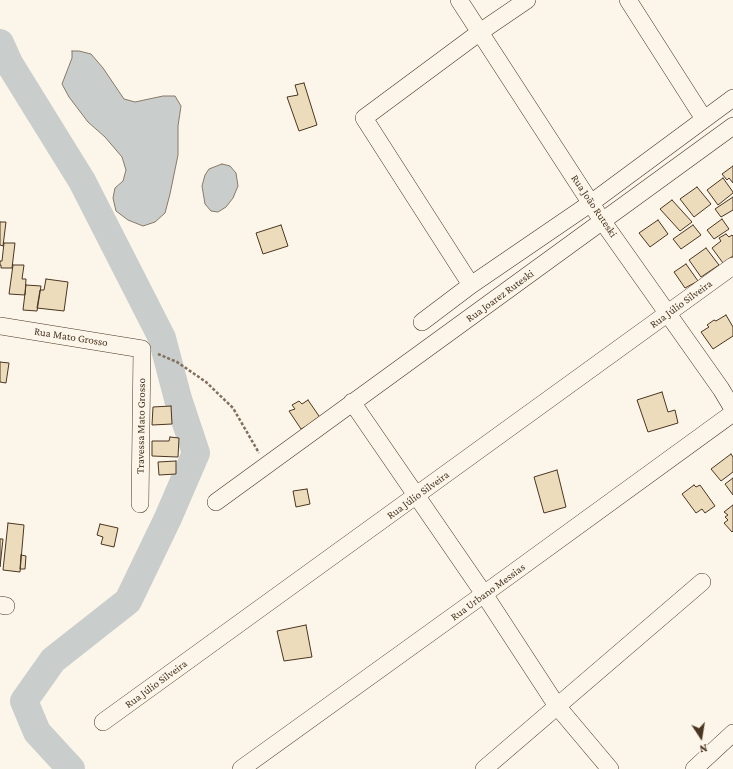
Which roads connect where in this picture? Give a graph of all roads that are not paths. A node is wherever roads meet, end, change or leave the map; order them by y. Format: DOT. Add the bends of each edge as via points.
graph roads {
  1 [pos="458,0"];
  2 [pos="527,0"];
  3 [pos="628,0"];
  4 [pos="480,32"];
  5 [pos="733,98"];
  6 [pos="704,118"];
  7 [pos="733,126"];
  8 [pos="591,203"];
  9 [pos="603,222"];
  10 [pos="733,266"];
  11 [pos="471,285"];
  12 [pos="668,313"];
  13 [pos="422,322"];
  14 [pos="0,326"];
  15 [pos="149,351"];
  16 [pos="352,402"];
  17 [pos="733,409"];
  18 [pos="733,413"];
  19 [pos="417,496"];
  20 [pos="216,502"];
  21 [pos="140,504"];
  22 [pos="702,582"];
  23 [pos="484,594"];
  24 [pos="557,706"];
  25 [pos="103,722"];
  26 [pos="733,733"];
  27 [pos="241,769"];
  28 [pos="484,769"];
  29 [pos="610,769"];
  30 [pos="694,769"];
  1 -- 4 [label="street, Rua João Ruteski"];
  2 -- 4 [label="street"];
  3 -- 6 [label="street"];
  4 -- 8 [label="street, Rua João Ruteski"];
  4 -- 11 [label="street" via="364,118"];
  5 -- 6 [label="street"];
  6 -- 8 [label="street"];
  7 -- 9 [label="street, Rua Joarez Ruteski"];
  8 -- 9 [label="street, Rua João Ruteski"];
  8 -- 11 [label="street"];
  9 -- 12 [label="street, Rua João Ruteski"];
  9 -- 16 [label="street, Rua Joarez Ruteski"];
  10 -- 12 [label="street, Rua Júlio Silveira"];
  11 -- 13 [label="street"];
  12 -- 17 [label="street, Rua João Ruteski"];
  12 -- 19 [label="street, Rua Júlio Silveira"];
  14 -- 15 [label="street, Rua Mato Grosso"];
  15 -- 21 [label="street, Travessa Mato Grosso"];
  16 -- 19 [label="street"];
  16 -- 20 [label="street, Rua Joarez Ruteski"];
  18 -- 23 [label="street, Rua Urbano Messias"];
  19 -- 23 [label="street"];
  19 -- 25 [label="street, Rua Júlio Silveira"];
  22 -- 24 [label="street"];
  23 -- 24 [label="street"];
  23 -- 27 [label="street, Rua Urbano Messias"];
  24 -- 28 [label="street"];
  24 -- 29 [label="street"];
  26 -- 30 [label="street"];
}
